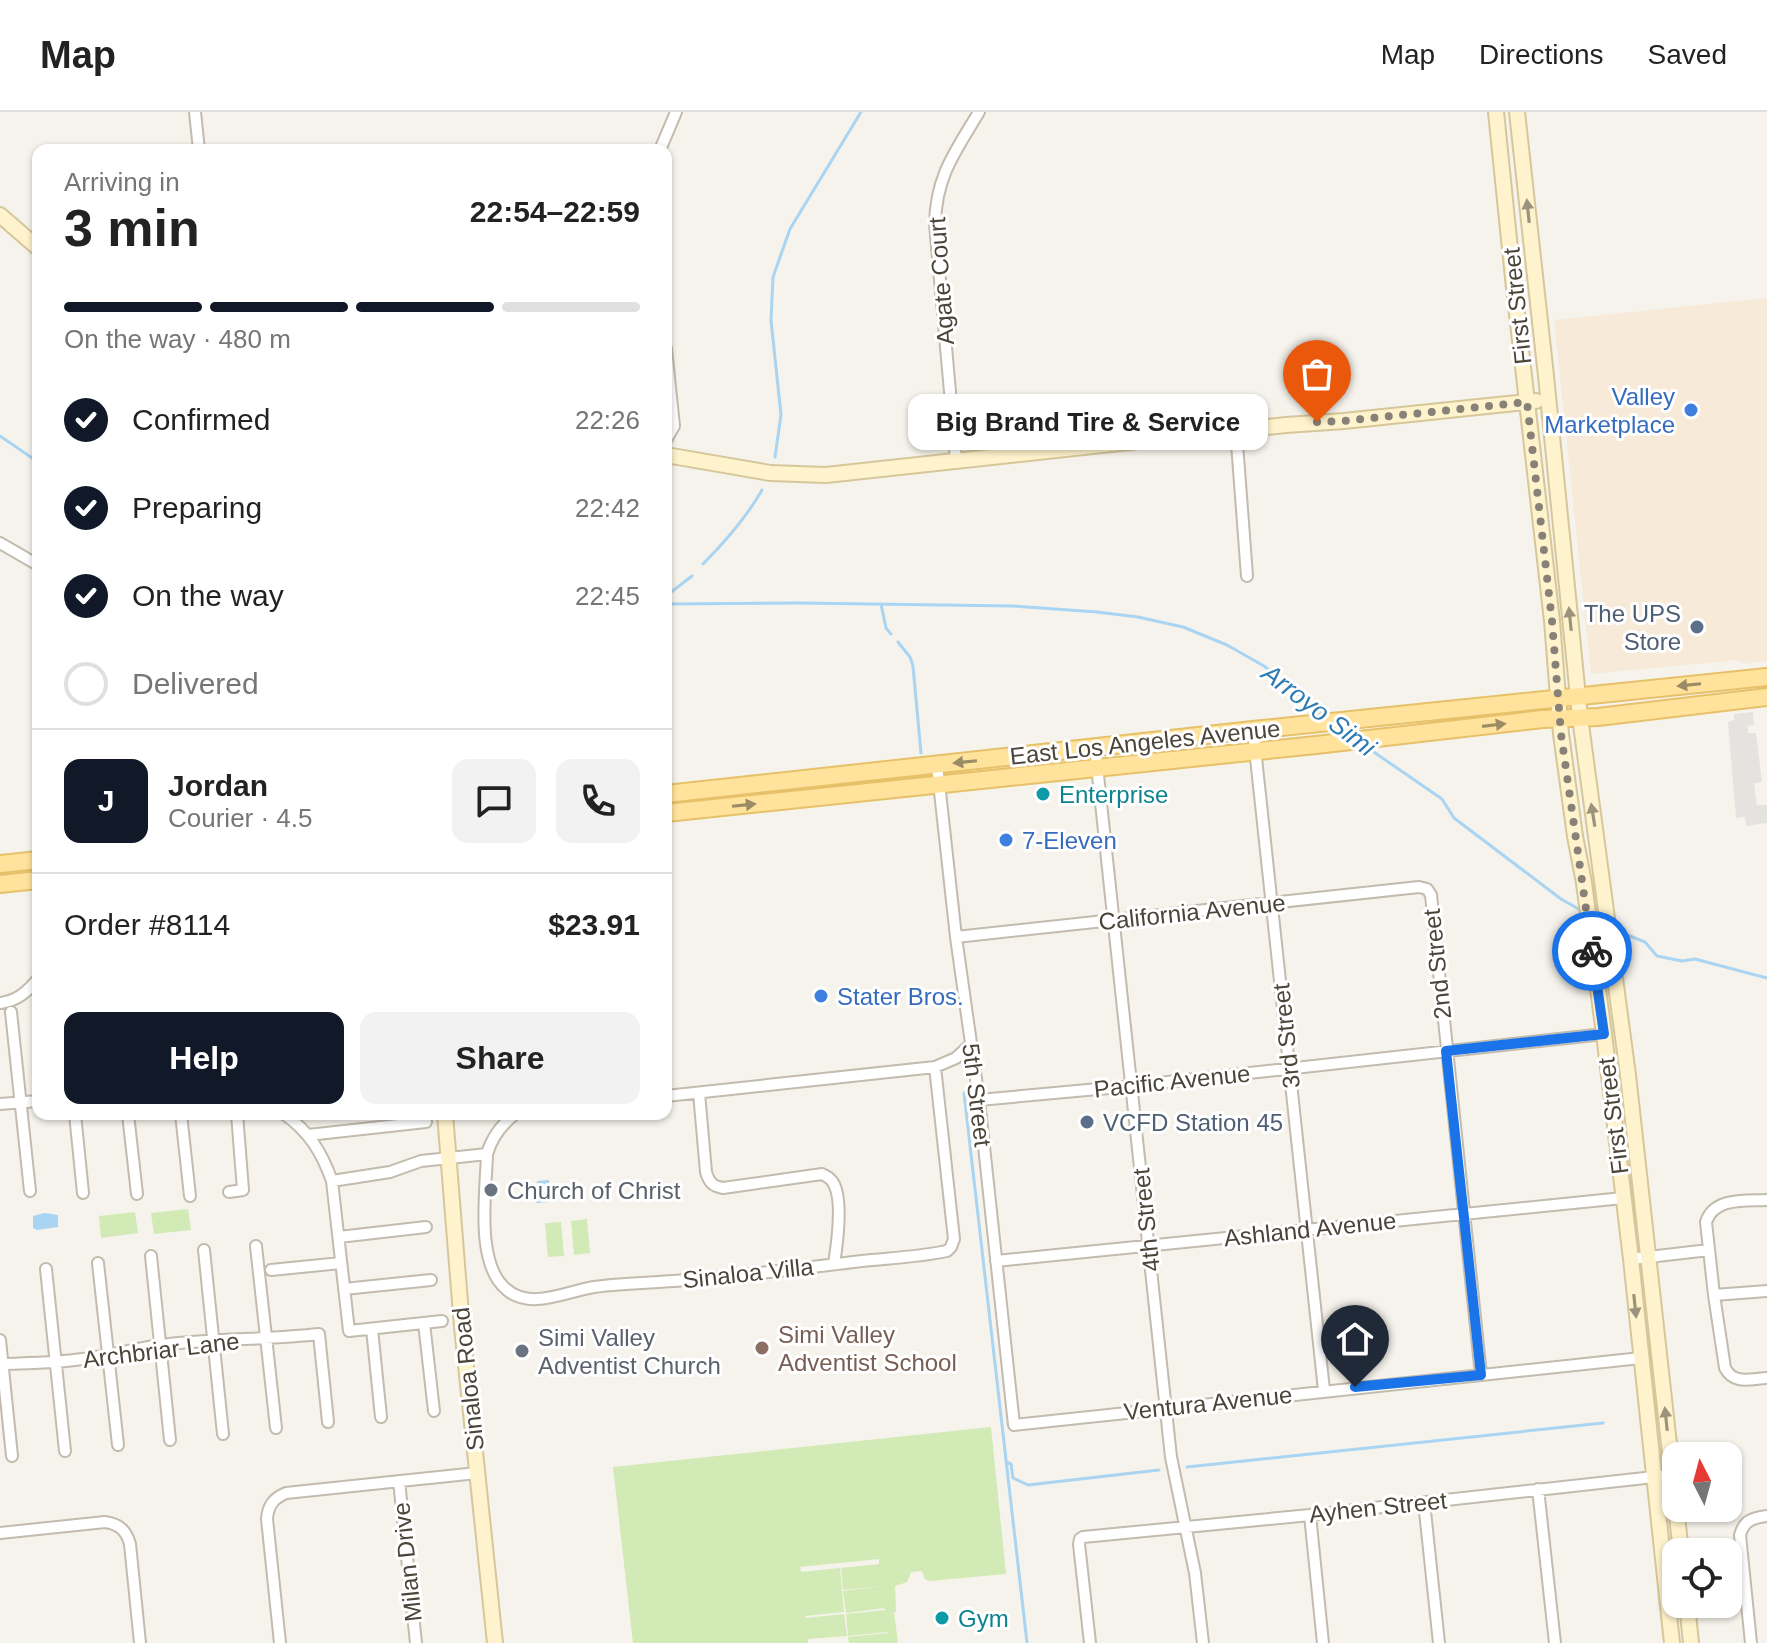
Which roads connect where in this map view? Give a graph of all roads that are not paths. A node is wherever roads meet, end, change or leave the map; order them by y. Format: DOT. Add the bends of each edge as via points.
graph roads {
  1 [pos="195,112"];
  2 [pos="676,112"];
  3 [pos="979,112"];
  4 [pos="1496,112"];
  5 [pos="1517,112"];
  6 [pos="198,144"];
  7 [pos="663,144"];
  8 [pos="0,215"];
  9 [pos="32,243"];
  10 [pos="1548,400"];
  11 [pos="1527,402"];
  12 [pos="672,407"];
  13 [pos="1236,430"];
  14 [pos="672,432"];
  15 [pos="672,449"];
  16 [pos="956,459"];
  17 [pos="0,543"];
  18 [pos="32,562"];
  19 [pos="1247,576"];
  20 [pos="1767,677"];
  21 [pos="1578,697"];
  22 [pos="1767,697"];
  23 [pos="1559,699"];
  24 [pos="1580,717"];
  25 [pos="1560,718"];
  26 [pos="1253,730"];
  27 [pos="1095,747"];
  28 [pos="1256,751"];
  29 [pos="937,765"];
  30 [pos="1098,767"];
  31 [pos="940,785"];
  32 [pos="672,793"];
  33 [pos="672,812"];
  34 [pos="32,861"];
  35 [pos="0,864"];
  36 [pos="32,881"];
  37 [pos="0,884"];
  38 [pos="1427,889"];
  39 [pos="1272,903"];
  40 [pos="1114,920"];
  41 [pos="956,937"];
  42 [pos="32,985"];
  43 [pos="0,1003"];
  44 [pos="11,1012"];
  45 [pos="1604,1034"];
  46 [pos="970,1045"];
  47 [pos="1446,1051"];
  48 [pos="935,1067"];
  49 [pos="1290,1068"];
  50 [pos="1131,1086"];
  51 [pos="699,1093"];
  52 [pos="672,1095"];
  53 [pos="979,1100"];
  54 [pos="32,1101"];
  55 [pos="21,1102"];
  56 [pos="0,1104"];
  57 [pos="76,1120"];
  58 [pos="129,1120"];
  59 [pos="182,1120"];
  60 [pos="237,1120"];
  61 [pos="291,1120"];
  62 [pos="446,1120"];
  63 [pos="509,1120"];
  64 [pos="426,1122"];
  65 [pos="308,1135"];
  66 [pos="487,1154"];
  67 [pos="453,1157"];
  68 [pos="332,1181"];
  69 [pos="30,1191"];
  70 [pos="229,1192"];
  71 [pos="83,1193"];
  72 [pos="137,1194"];
  73 [pos="190,1196"];
  74 [pos="1623,1198"];
  75 [pos="1767,1200"];
  76 [pos="1464,1213"];
  77 [pos="426,1227"];
  78 [pos="1306,1229"];
  79 [pos="339,1237"];
  80 [pos="1149,1245"];
  81 [pos="256,1246"];
  82 [pos="204,1250"];
  83 [pos="1709,1250"];
  84 [pos="151,1256"];
  85 [pos="1648,1256"];
  86 [pos="1631,1259"];
  87 [pos="996,1261"];
  88 [pos="98,1263"];
  89 [pos="341,1263"];
  90 [pos="834,1264"];
  91 [pos="46,1269"];
  92 [pos="271,1270"];
  93 [pos="431,1280"];
  94 [pos="344,1289"];
  95 [pos="1767,1291"];
  96 [pos="1714,1295"];
  97 [pos="442,1321"];
  98 [pos="424,1323"];
  99 [pos="372,1329"];
  100 [pos="266,1338"];
  101 [pos="0,1340"];
  102 [pos="213,1340"];
  103 [pos="160,1345"];
  104 [pos="108,1354"];
  105 [pos="1641,1358"];
  106 [pos="56,1362"];
  107 [pos="2,1370"];
  108 [pos="1481,1375"];
  109 [pos="1767,1378"];
  110 [pos="1324,1390"];
  111 [pos="1165,1407"];
  112 [pos="434,1411"];
  113 [pos="381,1417"];
  114 [pos="328,1422"];
  115 [pos="1014,1425"];
  116 [pos="4,1426"];
  117 [pos="276,1428"];
  118 [pos="223,1434"];
  119 [pos="170,1440"];
  120 [pos="1668,1442"];
  121 [pos="118,1445"];
  122 [pos="65,1451"];
  123 [pos="12,1456"];
  124 [pos="477,1473"];
  125 [pos="1662,1476"];
  126 [pos="1654,1477"];
  127 [pos="399,1481"];
  128 [pos="1538,1489"];
  129 [pos="1424,1502"];
  130 [pos="1310,1515"];
  131 [pos="1767,1516"];
  132 [pos="1185,1526"];
  133 [pos="0,1533"];
  134 [pos="1688,1618"];
  135 [pos="140,1643"];
  136 [pos="280,1643"];
  137 [pos="416,1643"];
  138 [pos="495,1643"];
  139 [pos="1090,1643"];
  140 [pos="1203,1643"];
  141 [pos="1323,1643"];
  142 [pos="1439,1643"];
  143 [pos="1555,1643"];
  144 [pos="1672,1643"];
  145 [pos="1691,1643"];
  146 [pos="1751,1643"];
  1 -- 6 [label="street"];
  2 -- 7 [label="street"];
  3 -- 16 [label="street, Agate Court" via="947,166 935,207"];
  4 -- 11 [label="main road, First Street"];
  10 -- 5 [label="main road, First Street, one-way"];
  8 -- 9 [label="main road"];
  10 -- 11 [label="main road"];
  21 -- 10 [label="main road, First Street, one-way"];
  11 -- 13 [label="main road"];
  11 -- 23 [label="main road, First Street"];
  12 -- 14 [label="street"];
  13 -- 16 [label="main road"];
  13 -- 19 [label="street"];
  15 -- 16 [label="main road" via="770,473 803,475"];
  17 -- 18 [label="street"];
  20 -- 21 [label="main road, East Los Angeles Avenue, one-way"];
  21 -- 23 [label="main road, East Los Angeles Avenue"];
  21 -- 24 [label="main road, First Street"];
  22 -- 24 [label="main road, East Los Angeles Avenue"];
  23 -- 25 [label="main road, First Street"];
  23 -- 26 [label="main road, East Los Angeles Avenue"];
  24 -- 25 [label="main road, East Los Angeles Avenue"];
  85 -- 24 [label="main road, First Street, one-way"];
  28 -- 25 [label="main road, East Los Angeles Avenue, one-way"];
  25 -- 45 [label="main road, First Street"];
  26 -- 27 [label="main road, East Los Angeles Avenue"];
  26 -- 28 [label="street, 3rd Street"];
  27 -- 29 [label="main road, East Los Angeles Avenue, one-way"];
  27 -- 30 [label="street, 4th Street"];
  28 -- 30 [label="main road, East Los Angeles Avenue"];
  28 -- 39 [label="street, 3rd Street"];
  29 -- 31 [label="street, 5th Street"];
  29 -- 32 [label="main road, East Los Angeles Avenue"];
  30 -- 31 [label="main road, East Los Angeles Avenue"];
  30 -- 40 [label="street, 4th Street"];
  33 -- 31 [label="main road, East Los Angeles Avenue, one-way"];
  31 -- 41 [label="street, 5th Street"];
  34 -- 35 [label="main road"];
  36 -- 37 [label="main road"];
  38 -- 39 [label="street, California Avenue"];
  38 -- 47 [label="street, 2nd Street"];
  39 -- 40 [label="street, California Avenue"];
  39 -- 49 [label="street, 3rd Street"];
  40 -- 41 [label="street, California Avenue"];
  40 -- 50 [label="street, 4th Street"];
  41 -- 46 [label="street, 5th Street"];
  42 -- 43 [label="street" via="15,1000"];
  44 -- 55 [label="street"];
  45 -- 47 [label="street, Pacific Avenue"];
  45 -- 74 [label="main road, First Street"];
  46 -- 48 [label="street"];
  46 -- 53 [label="street, 5th Street"];
  47 -- 49 [label="street, Pacific Avenue"];
  47 -- 76 [label="street, 2nd Street"];
  48 -- 51 [label="street"];
  48 -- 90 [label="street, Sinaloa Villa" via="951,1247 939,1253"];
  49 -- 50 [label="street, Pacific Avenue"];
  49 -- 78 [label="street, 3rd Street"];
  50 -- 53 [label="street, Pacific Avenue"];
  50 -- 80 [label="street, 4th Street"];
  51 -- 52 [label="street"];
  51 -- 90 [label="street" via="706,1172 714,1187 830,1177 837,1195"];
  53 -- 87 [label="street, 5th Street"];
  54 -- 55 [label="street"];
  55 -- 56 [label="street"];
  55 -- 69 [label="street"];
  57 -- 71 [label="street"];
  58 -- 72 [label="street"];
  59 -- 73 [label="street"];
  60 -- 70 [label="street" via="243,1190"];
  61 -- 65 [label="street"];
  62 -- 67 [label="main road, Sinaloa Road"];
  63 -- 66 [label="street"];
  64 -- 65 [label="street"];
  65 -- 68 [label="street"];
  66 -- 67 [label="street"];
  66 -- 90 [label="street, Sinaloa Villa" via="485,1244 491,1268 515,1295 547,1298 617,1284"];
  67 -- 68 [label="street"];
  67 -- 124 [label="main road, Sinaloa Road"];
  68 -- 79 [label="street"];
  74 -- 76 [label="street, Ashland Avenue"];
  74 -- 86 [label="main road, First Street"];
  75 -- 83 [label="street" via="1724,1203 1713,1209 1706,1222"];
  76 -- 78 [label="street, Ashland Avenue"];
  76 -- 108 [label="street, 2nd Street"];
  77 -- 79 [label="street"];
  78 -- 80 [label="street, Ashland Avenue"];
  78 -- 110 [label="street, 3rd Street"];
  79 -- 89 [label="street"];
  80 -- 87 [label="street, Ashland Avenue"];
  80 -- 111 [label="street, 4th Street"];
  81 -- 100 [label="street"];
  82 -- 102 [label="street"];
  83 -- 85 [label="street"];
  83 -- 96 [label="street"];
  84 -- 103 [label="street"];
  85 -- 86 [label="street"];
  120 -- 85 [label="main road, First Street, one-way"];
  86 -- 105 [label="main road, First Street, one-way"];
  87 -- 115 [label="street, 5th Street"];
  88 -- 104 [label="street"];
  89 -- 92 [label="street"];
  89 -- 94 [label="street"];
  91 -- 106 [label="street"];
  93 -- 94 [label="street"];
  94 -- 99 [label="street" via="349,1331"];
  95 -- 96 [label="street"];
  96 -- 109 [label="street" via="1728,1374 1740,1380"];
  97 -- 98 [label="street"];
  98 -- 99 [label="street"];
  98 -- 112 [label="street"];
  99 -- 113 [label="street"];
  100 -- 102 [label="street, Archbriar Lane"];
  100 -- 114 [label="street, Archbriar Lane" via="319,1334"];
  100 -- 117 [label="street"];
  101 -- 107 [label="street"];
  102 -- 103 [label="street, Archbriar Lane"];
  102 -- 118 [label="street"];
  103 -- 104 [label="street, Archbriar Lane"];
  103 -- 119 [label="street"];
  104 -- 106 [label="street, Archbriar Lane"];
  104 -- 121 [label="street"];
  105 -- 108 [label="street, Ventura Avenue"];
  105 -- 126 [label="main road, First Street"];
  106 -- 107 [label="street, Archbriar Lane"];
  106 -- 122 [label="street"];
  107 -- 116 [label="street"];
  108 -- 110 [label="street, Ventura Avenue"];
  110 -- 111 [label="street, Ventura Avenue"];
  111 -- 115 [label="street, Ventura Avenue"];
  111 -- 132 [label="street, 4th Street"];
  116 -- 123 [label="street"];
  124 -- 127 [label="street"];
  124 -- 138 [label="main road, Sinaloa Road"];
  125 -- 126 [label="street, Ayhen Street"];
  126 -- 128 [label="street, Ayhen Street"];
  126 -- 144 [label="main road, First Street"];
  127 -- 136 [label="street" via="286,1493 273,1502 267,1519"];
  127 -- 137 [label="street, Milan Drive"];
  128 -- 129 [label="street, Ayhen Street"];
  128 -- 143 [label="street"];
  129 -- 130 [label="street, Ayhen Street"];
  129 -- 142 [label="street"];
  130 -- 132 [label="street, Ayhen Street"];
  130 -- 141 [label="street"];
  131 -- 146 [label="street" via="1752,1518 1740,1535"];
  132 -- 139 [label="street, Ayhen Street" via="1080,1539"];
  132 -- 140 [label="street, 4th Street"];
  133 -- 135 [label="street" via="105,1522 122,1529 130,1544"];
  134 -- 145 [label="main road"];
}
